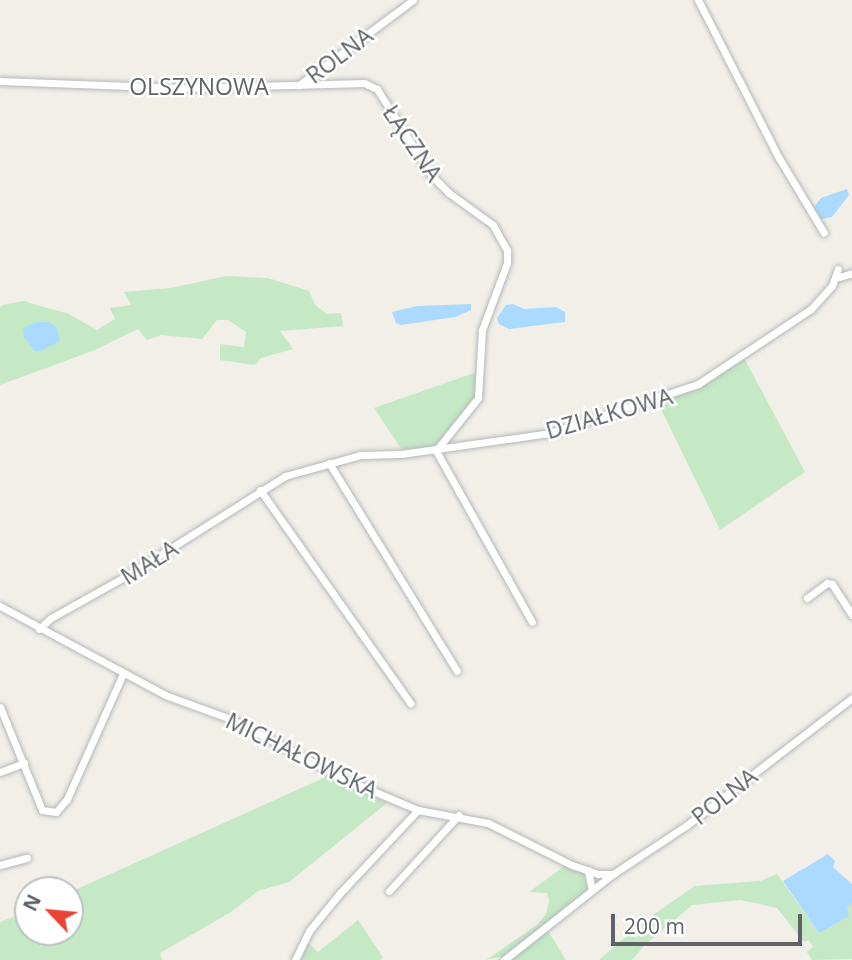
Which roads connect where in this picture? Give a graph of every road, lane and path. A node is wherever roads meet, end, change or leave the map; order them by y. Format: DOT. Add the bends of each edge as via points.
graph roads {
  1 [pos="413,0"];
  2 [pos="698,0"];
  3 [pos="0,81"];
  4 [pos="299,86"];
  5 [pos="373,86"];
  6 [pos="824,233"];
  7 [pos="838,269"];
  8 [pos="852,273"];
  9 [pos="836,278"];
  10 [pos="436,449"];
  11 [pos="329,463"];
  12 [pos="259,491"];
  13 [pos="807,598"];
  14 [pos="0,606"];
  15 [pos="852,615"];
  16 [pos="532,622"];
  17 [pos="39,629"];
  18 [pos="457,671"];
  19 [pos="123,674"];
  20 [pos="852,698"];
  21 [pos="410,703"];
  22 [pos="0,706"];
  23 [pos="24,763"];
  24 [pos="0,772"];
  25 [pos="418,810"];
  26 [pos="459,815"];
  27 [pos="27,858"];
  28 [pos="0,865"];
  29 [pos="588,870"];
  30 [pos="613,874"];
  31 [pos="592,890"];
  32 [pos="389,891"];
  33 [pos="295,960"];
  34 [pos="504,960"];
  1 -- 4 [label="street, ROLNA"];
  2 -- 6 [label="street" via="779,159"];
  3 -- 4 [label="street, OLSZYNOWA" via="155,88"];
  4 -- 5 [label="street, OLSZYNOWA"];
  5 -- 10 [label="street, ŁĄCZNA" via="432,176 493,225 507,250 507,263 482,330 478,398"];
  7 -- 9 [label="street, DZIAŁKOWA"];
  8 -- 9 [label="street"];
  9 -- 10 [label="street, DZIAŁKOWA" via="811,309 698,384 570,428"];
  10 -- 11 [label="street, DZIAŁKOWA" via="360,455"];
  10 -- 16 [label="street"];
  11 -- 12 [label="street, DZIAŁKOWA" via="285,476"];
  11 -- 18 [label="street"];
  12 -- 17 [label="street, MAŁA"];
  12 -- 21 [label="street"];
  13 -- 15 [label="street" via="832,583"];
  14 -- 17 [label="street, MICHAŁOWSKA"];
  17 -- 19 [label="street, MICHAŁOWSKA"];
  19 -- 23 [label="street" via="63,806 56,812 42,810"];
  19 -- 25 [label="street, MICHAŁOWSKA" via="231,719 324,769"];
  20 -- 30 [label="street, POLNA" via="687,825"];
  22 -- 23 [label="street"];
  23 -- 24 [label="street"];
  25 -- 26 [label="street, MICHAŁOWSKA"];
  25 -- 33 [label="street" via="309,931"];
  26 -- 29 [label="street, MICHAŁOWSKA" via="488,823"];
  26 -- 32 [label="street"];
  27 -- 28 [label="street"];
  29 -- 30 [label="street, MICHAŁOWSKA"];
  29 -- 31 [label="street"];
  30 -- 31 [label="street, POLNA"];
  31 -- 34 [label="street, POLNA"];
}
